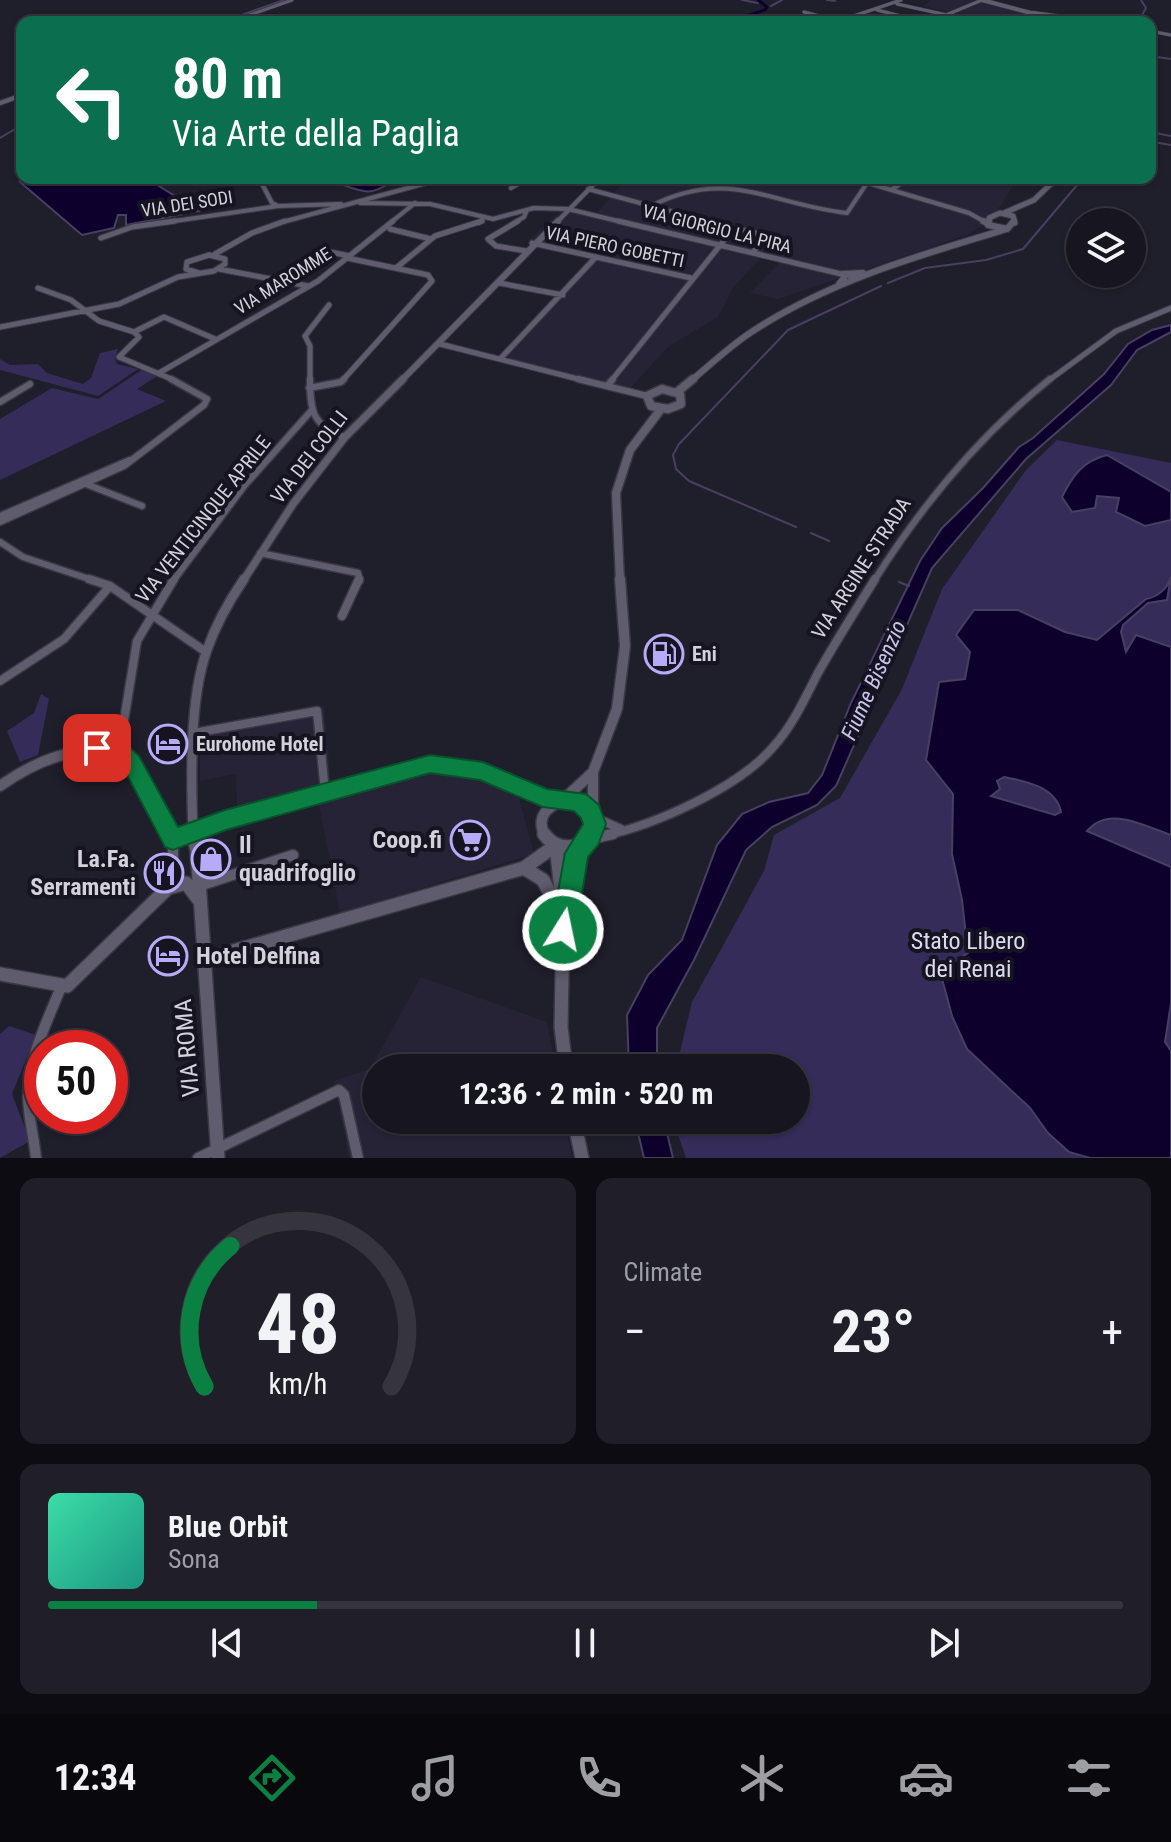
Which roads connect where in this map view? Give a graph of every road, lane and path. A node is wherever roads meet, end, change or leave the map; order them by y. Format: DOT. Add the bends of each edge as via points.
graph roads {
  1 [pos="292,0"];
  2 [pos="901,0"];
  3 [pos="982,0"];
  4 [pos="895,3"];
  5 [pos="875,10"];
  6 [pos="804,12"];
  7 [pos="1032,14"];
  8 [pos="947,15"];
  9 [pos="247,16"];
  10 [pos="819,16"];
  11 [pos="858,16"];
  12 [pos="898,16"];
  13 [pos="944,16"];
  14 [pos="1028,16"];
  15 [pos="1049,16"];
  16 [pos="262,184"];
  17 [pos="425,184"];
  18 [pos="518,184"];
  19 [pos="593,184"];
  20 [pos="866,184"];
  21 [pos="870,184"];
  22 [pos="900,184"];
  23 [pos="1051,184"];
  24 [pos="713,185"];
  25 [pos="511,188"];
  26 [pos="588,189"];
  27 [pos="891,190"];
  28 [pos="415,203"];
  29 [pos="358,204"];
  30 [pos="278,206"];
  31 [pos="340,206"];
  32 [pos="651,206"];
  33 [pos="1025,206"];
  34 [pos="568,209"];
  35 [pos="527,210"];
  36 [pos="969,213"];
  37 [pos="1004,213"];
  38 [pos="993,215"];
  39 [pos="483,218"];
  40 [pos="1015,218"];
  41 [pos="988,224"];
  42 [pos="734,228"];
  43 [pos="390,229"];
  44 [pos="1007,229"];
  45 [pos="768,236"];
  46 [pos="101,238"];
  47 [pos="431,239"];
  48 [pos="784,240"];
  49 [pos="532,243"];
  50 [pos="718,244"];
  51 [pos="957,244"];
  52 [pos="226,251"];
  53 [pos="526,251"];
  54 [pos="753,252"];
  55 [pos="213,255"];
  56 [pos="349,257"];
  57 [pos="596,257"];
  58 [pos="224,261"];
  59 [pos="396,268"];
  60 [pos="186,269"];
  61 [pos="216,270"];
  62 [pos="234,270"];
  63 [pos="879,271"];
  64 [pos="199,273"];
  65 [pos="329,273"];
  66 [pos="843,274"];
  67 [pos="178,277"];
  68 [pos="691,278"];
  69 [pos="858,278"];
  70 [pos="281,280"];
  71 [pos="499,283"];
  72 [pos="308,286"];
  73 [pos="837,286"];
  74 [pos="38,288"];
  75 [pos="563,295"];
  76 [pos="329,305"];
  77 [pos="248,306"];
  78 [pos="1171,308"];
  79 [pos="87,311"];
  80 [pos="173,313"];
  81 [pos="164,317"];
  82 [pos="204,326"];
  83 [pos="0,327"];
  84 [pos="195,331"];
  85 [pos="134,332"];
  86 [pos="215,339"];
  87 [pos="440,344"];
  88 [pos="501,358"];
  89 [pos="159,373"];
  90 [pos="30,384"];
  91 [pos="607,386"];
  92 [pos="309,388"];
  93 [pos="677,392"];
  94 [pos="647,396"];
  95 [pos="0,402"];
  96 [pos="661,409"];
  97 [pos="311,411"];
  98 [pos="345,437"];
  99 [pos="83,482"];
  100 [pos="142,506"];
  101 [pos="0,516"];
  102 [pos="0,522"];
  103 [pos="0,542"];
  104 [pos="260,553"];
  105 [pos="110,586"];
  106 [pos="150,613"];
  107 [pos="342,616"];
  108 [pos="206,652"];
  109 [pos="0,681"];
  110 [pos="194,733"];
  111 [pos="119,751"];
  112 [pos="593,772"];
  113 [pos="0,786"];
  114 [pos="325,792"];
  115 [pos="560,801"];
  116 [pos="191,810"];
  117 [pos="593,816"];
  118 [pos="221,821"];
  119 [pos="635,828"];
  120 [pos="193,833"];
  121 [pos="173,839"];
  122 [pos="584,842"];
  123 [pos="556,845"];
  124 [pos="293,855"];
  125 [pos="524,868"];
  126 [pos="199,886"];
  127 [pos="168,888"];
  128 [pos="200,903"];
  129 [pos="563,924"];
  130 [pos="202,960"];
  131 [pos="0,974"];
  132 [pos="61,987"];
  133 [pos="564,1054"];
  134 [pos="577,1134"];
  135 [pos="217,1153"];
  136 [pos="36,1158"];
  137 [pos="198,1158"];
  138 [pos="358,1158"];
  139 [pos="582,1158"];
  1 -- 9 [label="street"];
  2 -- 4 [label="street"];
  3 -- 7 [label="main road"];
  3 -- 8 [label="street"];
  4 -- 5 [label="street"];
  4 -- 8 [label="street"];
  5 -- 11 [label="street"];
  5 -- 12 [label="street"];
  6 -- 10 [label="street"];
  7 -- 14 [label="street"];
  7 -- 15 [label="main road"];
  8 -- 13 [label="street"];
  16 -- 30 [label="street, VIA DEI SODI"];
  17 -- 29 [label="street"];
  18 -- 25 [label="street"];
  19 -- 26 [label="street, VIA DEI COLLI"];
  20 -- 24 [label="street" via="847,213"];
  21 -- 27 [label="street"];
  22 -- 27 [label="street"];
  23 -- 33 [label="main road"];
  24 -- 32 [label="street" via="678,191"];
  26 -- 32 [label="street"];
  26 -- 34 [label="street, VIA DEI COLLI"];
  27 -- 36 [label="street"];
  28 -- 29 [label="street, VIA DEI SODI"];
  28 -- 39 [label="street, VIA DEI SODI"];
  28 -- 56 [label="street, VIA MAROMME"];
  29 -- 31 [label="street, VIA DEI SODI"];
  30 -- 31 [label="street, VIA DEI SODI"];
  30 -- 46 [label="street, VIA DEI SODI" via="132,227"];
  31 -- 52 [label="street" via="264,228"];
  32 -- 42 [label="street"];
  33 -- 37 [label="main road"];
  33 -- 40 [label="main road"];
  34 -- 35 [label="street, VIA DEI SODI"];
  34 -- 49 [label="street, VIA DEI COLLI"];
  34 -- 50 [label="street, VIA GIORGIO LA PIRA"];
  35 -- 39 [label="street, VIA DEI SODI"];
  35 -- 53 [label="street" via="488,239 496,246"];
  36 -- 38 [label="street"];
  36 -- 41 [label="street"];
  37 -- 38 [label="main road"];
  37 -- 40 [label="main road"];
  38 -- 41 [label="main road"];
  39 -- 47 [label="street"];
  40 -- 44 [label="main road"];
  41 -- 44 [label="main road"];
  41 -- 51 [label="main road" via="978,236"];
  42 -- 45 [label="street"];
  42 -- 50 [label="street"];
  43 -- 47 [label="street"];
  44 -- 51 [label="main road"];
  45 -- 48 [label="street"];
  45 -- 54 [label="street"];
  47 -- 59 [label="street"];
  49 -- 53 [label="street, VIA DEI COLLI"];
  49 -- 57 [label="street, VIA PIERO GOBETTI"];
  50 -- 54 [label="street, VIA GIORGIO LA PIRA"];
  50 -- 68 [label="street"];
  51 -- 63 [label="main road"];
  52 -- 55 [label="street"];
  52 -- 58 [label="street"];
  53 -- 71 [label="street, VIA DEI COLLI"];
  54 -- 66 [label="street, VIA GIORGIO LA PIRA"];
  55 -- 58 [label="street"];
  55 -- 60 [label="street" via="194,258"];
  56 -- 59 [label="street"];
  56 -- 65 [label="street, VIA MAROMME"];
  56 -- 65 [label="street" via="330,252 308,268"];
  57 -- 68 [label="street, VIA PIERO GOBETTI"];
  57 -- 75 [label="street"];
  58 -- 61 [label="street"];
  58 -- 62 [label="street"];
  59 -- 92 [label="street" via="428,275 432,281 341,382"];
  60 -- 64 [label="street"];
  60 -- 67 [label="street"];
  61 -- 62 [label="street"];
  61 -- 64 [label="street"];
  62 -- 70 [label="street"];
  63 -- 66 [label="main road"];
  63 -- 69 [label="main road"];
  64 -- 67 [label="street"];
  65 -- 72 [label="street, VIA MAROMME"];
  66 -- 69 [label="street, VIA GIORGIO LA PIRA"];
  66 -- 73 [label="main road"];
  67 -- 79 [label="street" via="136,298"];
  68 -- 91 [label="street"];
  69 -- 73 [label="main road"];
  70 -- 72 [label="street"];
  70 -- 77 [label="street" via="273,284 283,288"];
  71 -- 75 [label="street"];
  71 -- 87 [label="street, VIA DEI COLLI"];
  72 -- 86 [label="street, VIA MAROMME"];
  73 -- 93 [label="main road" via="764,323"];
  74 -- 79 [label="street"];
  75 -- 88 [label="street"];
  76 -- 92 [label="street" via="305,336 310,346"];
  78 -- 119 [label="street, VIA ARGINE STRADA" via="1104,337 997,421 916,516 769,752 723,783"];
  79 -- 83 [label="street"];
  79 -- 85 [label="street" via="109,326"];
  80 -- 81 [label="street"];
  81 -- 84 [label="street" via="182,320"];
  81 -- 85 [label="street"];
  82 -- 84 [label="street"];
  84 -- 86 [label="street"];
  85 -- 89 [label="street" via="139,337 119,357"];
  86 -- 89 [label="street, VIA MAROMME"];
  87 -- 88 [label="street"];
  87 -- 98 [label="street, VIA DEI COLLI"];
  88 -- 91 [label="street"];
  89 -- 99 [label="street" via="203,394 206,402 124,466"];
  90 -- 95 [label="street"];
  91 -- 94 [label="street"];
  92 -- 97 [label="street"];
  93 -- 94 [label="main road" via="657,389"];
  93 -- 96 [label="main road" via="683,397 681,404"];
  94 -- 96 [label="main road" via="651,406"];
  96 -- 112 [label="main road" via="630,450 616,493 625,646 617,709"];
  97 -- 98 [label="street" via="330,431"];
  97 -- 106 [label="street, VIA VENTICINQUE APRILE" via="248,483"];
  98 -- 104 [label="street, VIA DEI COLLI"];
  99 -- 100 [label="street"];
  99 -- 101 [label="street"];
  99 -- 102 [label="street"];
  103 -- 105 [label="street" via="23,557"];
  104 -- 107 [label="street" via="358,573 360,581"];
  104 -- 108 [label="street, VIA DEI COLLI" via="222,614"];
  105 -- 106 [label="street"];
  105 -- 109 [label="street" via="64,639"];
  106 -- 108 [label="street"];
  106 -- 111 [label="street, VIA VENTICINQUE APRILE" via="137,640"];
  108 -- 110 [label="street, VIA DEI COLLI"];
  110 -- 114 [label="street" via="317,711"];
  110 -- 116 [label="street, VIA DEI COLLI"];
  111 -- 113 [label="main road" via="73,749 38,760"];
  111 -- 121 [label="main road" via="151,794"];
  112 -- 115 [label="main road"];
  112 -- 117 [label="main road"];
  114 -- 115 [label="main road" via="445,764 483,771"];
  114 -- 118 [label="main road"];
  115 -- 117 [label="main road" via="578,801"];
  115 -- 123 [label="main road" via="541,819 543,835"];
  116 -- 118 [label="street" via="203,822"];
  116 -- 120 [label="street, VIA DEI COLLI"];
  117 -- 119 [label="street" via="610,827"];
  117 -- 122 [label="main road" via="593,831"];
  118 -- 120 [label="main road"];
  119 -- 122 [label="street, VIA ARGINE STRADA"];
  120 -- 121 [label="main road"];
  120 -- 126 [label="main road, VIA ROMA"];
  121 -- 127 [label="street"];
  122 -- 123 [label="main road" via="570,848"];
  122 -- 129 [label="main road" via="577,853"];
  123 -- 125 [label="main road"];
  123 -- 129 [label="main road"];
  124 -- 126 [label="street"];
  125 -- 129 [label="main road" via="547,883"];
  125 -- 130 [label="main road"];
  126 -- 128 [label="main road, VIA ROMA"];
  127 -- 128 [label="main road" via="186,883"];
  127 -- 132 [label="main road" via="72,983"];
  128 -- 130 [label="main road, VIA ROMA"];
  129 -- 133 [label="main road"];
  130 -- 135 [label="main road, VIA ROMA"];
  131 -- 132 [label="main road"];
  132 -- 136 [label="street" via="29,1078"];
  134 -- 139 [label="main road"];
  135 -- 137 [label="street"];
  135 -- 138 [label="street" via="339,1090"];
}
